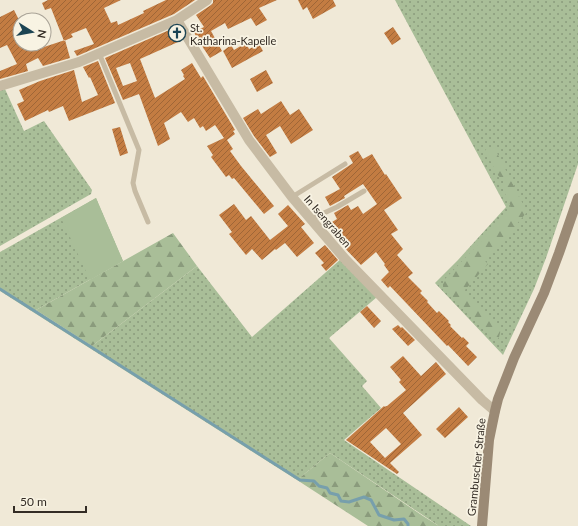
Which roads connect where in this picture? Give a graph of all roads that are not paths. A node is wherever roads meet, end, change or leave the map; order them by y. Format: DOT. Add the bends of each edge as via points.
graph roads {
  1 [pos="207,0"];
  2 [pos="177,20"];
  3 [pos="99,53"];
  4 [pos="0,86"];
  5 [pos="345,164"];
  6 [pos="364,191"];
  7 [pos="292,197"];
  8 [pos="578,198"];
  9 [pos="311,219"];
  10 [pos="148,222"];
  11 [pos="495,411"];
  12 [pos="482,526"];
  1 -- 2 [label="street"];
  2 -- 3 [label="street"];
  2 -- 7 [label="street, In Isengraben" via="249,140"];
  3 -- 4 [label="street" via="79,62"];
  3 -- 10 [label="lane" via="139,150 133,183"];
  5 -- 7 [label="lane"];
  6 -- 9 [label="lane"];
  7 -- 9 [label="street, In Isengraben"];
  8 -- 11 [label="main road, Grambuscher Straße" via="544,293 514,358"];
  9 -- 11 [label="street, In Isengraben" via="345,259"];
  11 -- 12 [label="main road, Grambuscher Straße"];
}
